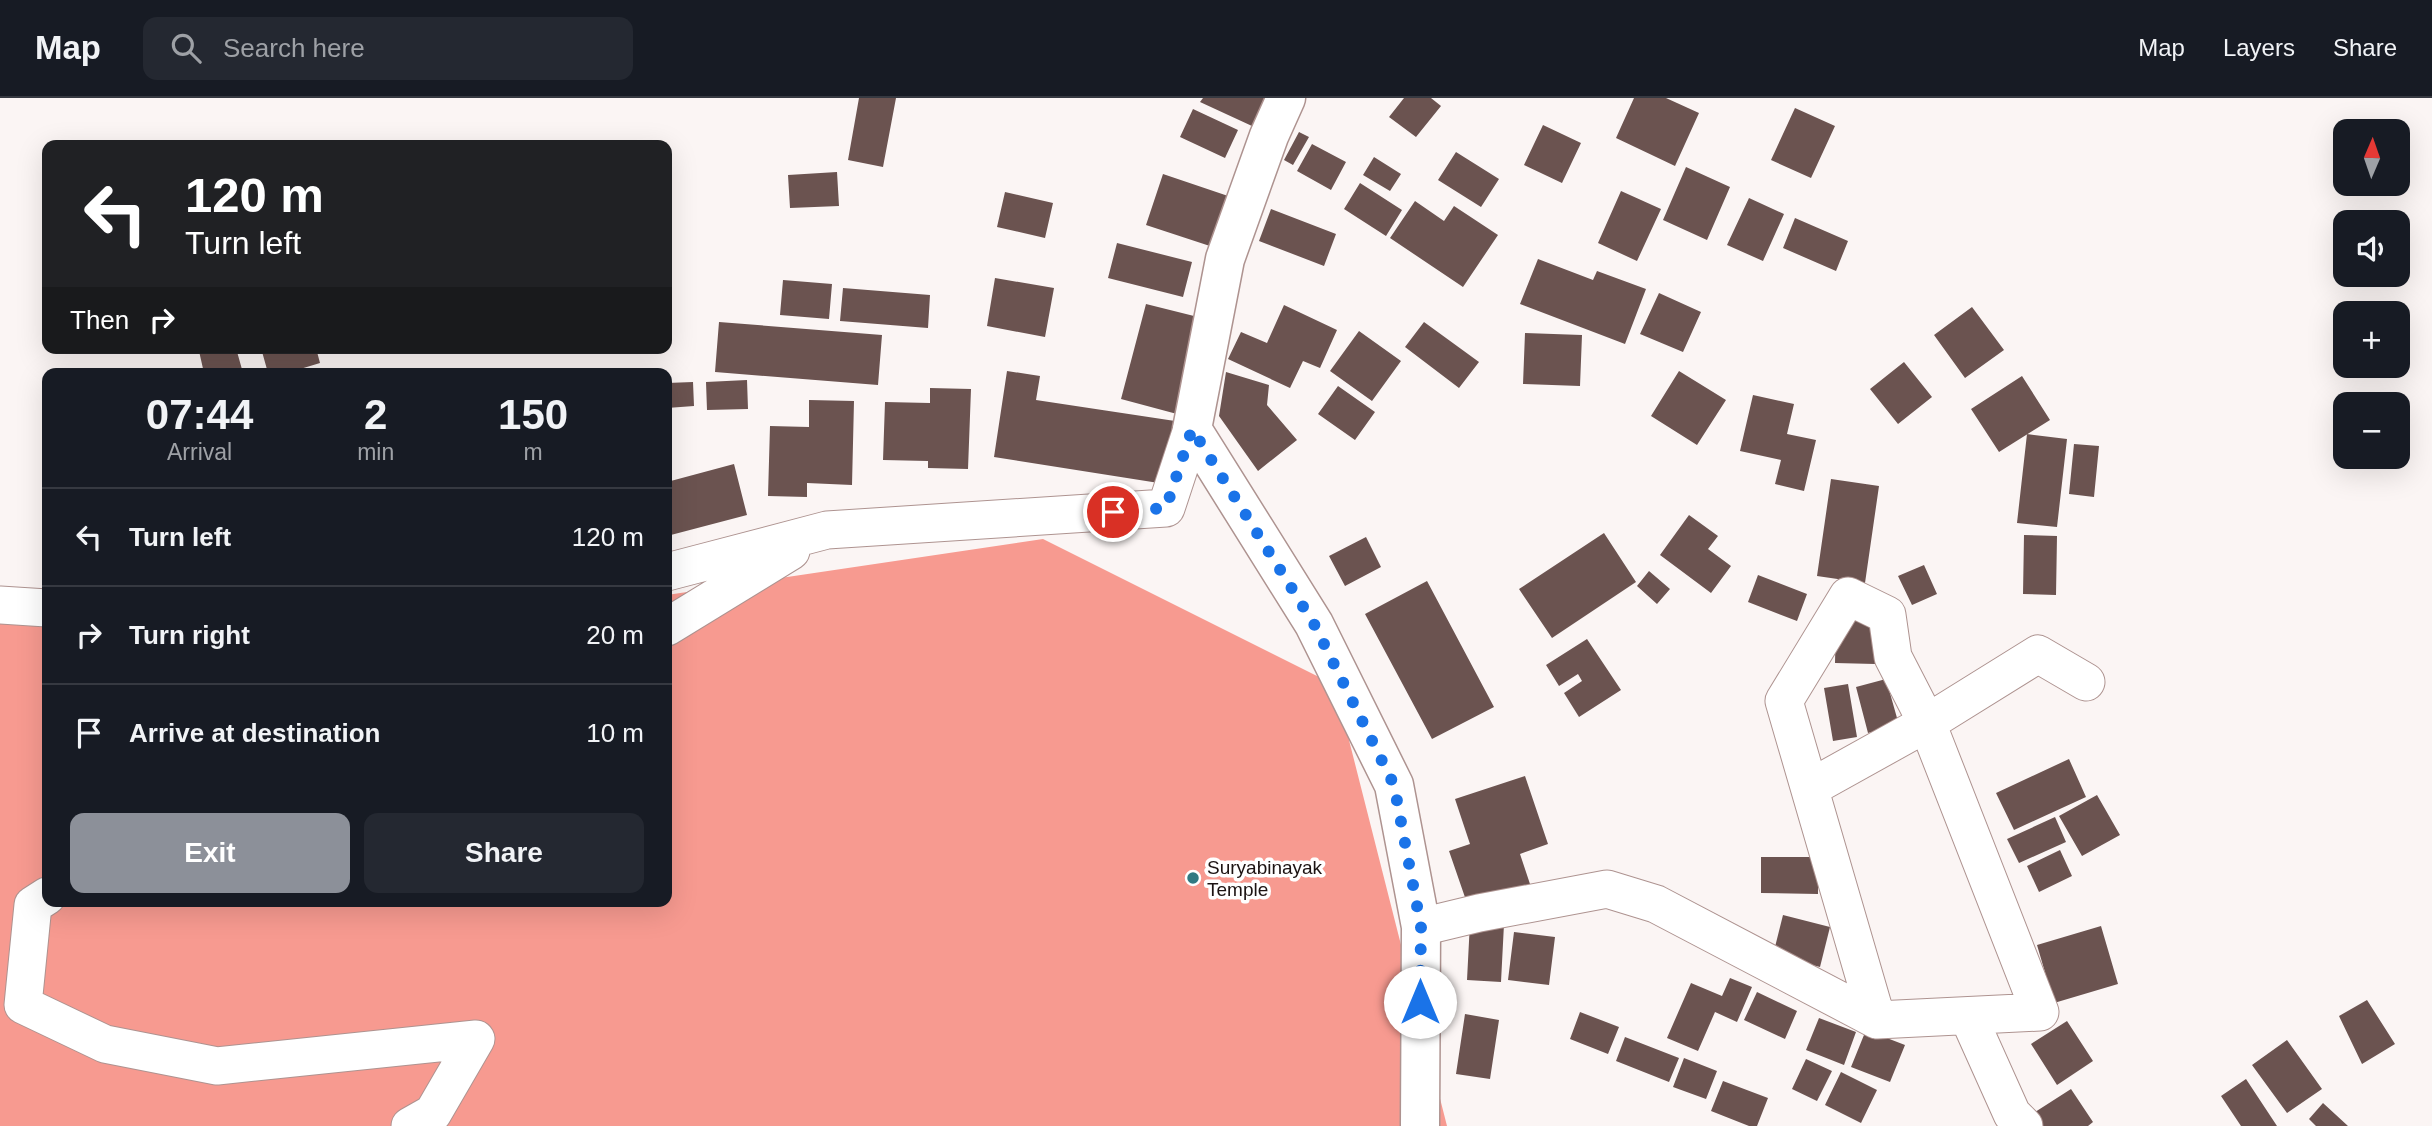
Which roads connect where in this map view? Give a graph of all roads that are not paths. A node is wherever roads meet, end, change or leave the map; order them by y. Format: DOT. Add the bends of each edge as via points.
graph roads {
  1 [pos="1286,98"];
  2 [pos="1192,429"];
  3 [pos="827,530"];
  4 [pos="672,571"];
  5 [pos="0,605"];
  6 [pos="42,608"];
  7 [pos="672,624"];
  8 [pos="2086,681"];
  9 [pos="1927,723"];
  10 [pos="1810,788"];
  11 [pos="42,899"];
  12 [pos="1421,927"];
  13 [pos="1968,1016"];
  14 [pos="1877,1020"];
  15 [pos="410,1126"];
  16 [pos="1420,1126"];
  17 [pos="2024,1126"];
  1 -- 2 [label="main road" via="1225,259"];
  2 -- 3 [label="street" via="1166,508"];
  2 -- 12 [label="main road" via="1314,624 1394,785"];
  3 -- 4 [label="street"];
  3 -- 7 [label="street"];
  5 -- 6 [label="street"];
  8 -- 9 [label="street" via="2038,653"];
  9 -- 10 [label="street"];
  9 -- 10 [label="street" via="1893,657 1887,615 1848,596 1784,701"];
  9 -- 13 [label="street" via="2040,1012"];
  10 -- 14 [label="street"];
  11 -- 15 [label="street" via="33,905 23,1005 105,1044 217,1066 476,1039 433,1113"];
  12 -- 14 [label="street" via="1607,889 1656,904"];
  12 -- 16 [label="main road"];
  13 -- 14 [label="street"];
  13 -- 17 [label="street" via="2012,1114"];
}
